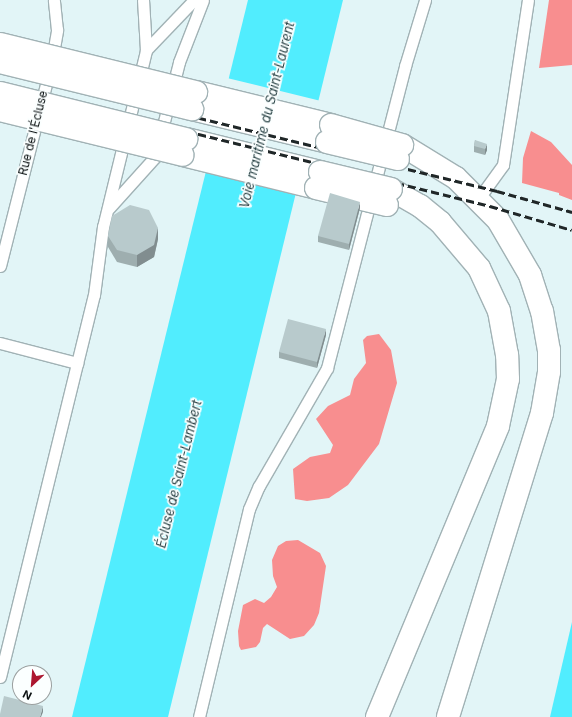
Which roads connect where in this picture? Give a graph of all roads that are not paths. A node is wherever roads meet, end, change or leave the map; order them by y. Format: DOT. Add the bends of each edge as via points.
graph roads {
  1 [pos="54,0"];
  2 [pos="143,0"];
  3 [pos="194,0"];
  4 [pos="203,0"];
  5 [pos="425,0"];
  6 [pos="528,0"];
  7 [pos="0,44"];
  8 [pos="146,50"];
  9 [pos="0,62"];
  10 [pos="0,93"];
  11 [pos="0,110"];
  12 [pos="400,152"];
  13 [pos="389,197"];
  14 [pos="479,198"];
  15 [pos="107,209"];
  16 [pos="0,266"];
  17 [pos="0,343"];
  18 [pos="77,363"];
  19 [pos="0,677"];
  20 [pos="199,717"];
  21 [pos="377,717"];
  22 [pos="448,717"];
  1 -- 16 [label="lane, Rue de l'Écluse" via="57,30 51,65"];
  2 -- 8 [label="lane"];
  3 -- 8 [label="lane"];
  4 -- 15 [label="lane" via="179,62 155,157"];
  5 -- 20 [label="lane" via="405,66 327,368 249,509"];
  6 -- 14 [label="lane" via="503,165"];
  7 -- 12 [label="main road, bridge"];
  8 -- 15 [label="lane"];
  9 -- 12 [label="main road, bridge"];
  10 -- 13 [label="main road, bridge"];
  11 -- 13 [label="main road, bridge"];
  12 -- 14 [label="main road" via="432,163 456,178"];
  13 -- 21 [label="main road" via="420,206 450,231 472,256 499,311 504,331 508,379 498,426"];
  14 -- 22 [label="main road" via="510,237 530,275 546,331 549,372 534,440"];
  15 -- 18 [label="lane" via="94,296"];
  17 -- 18 [label="lane"];
  18 -- 19 [label="lane"];
}
